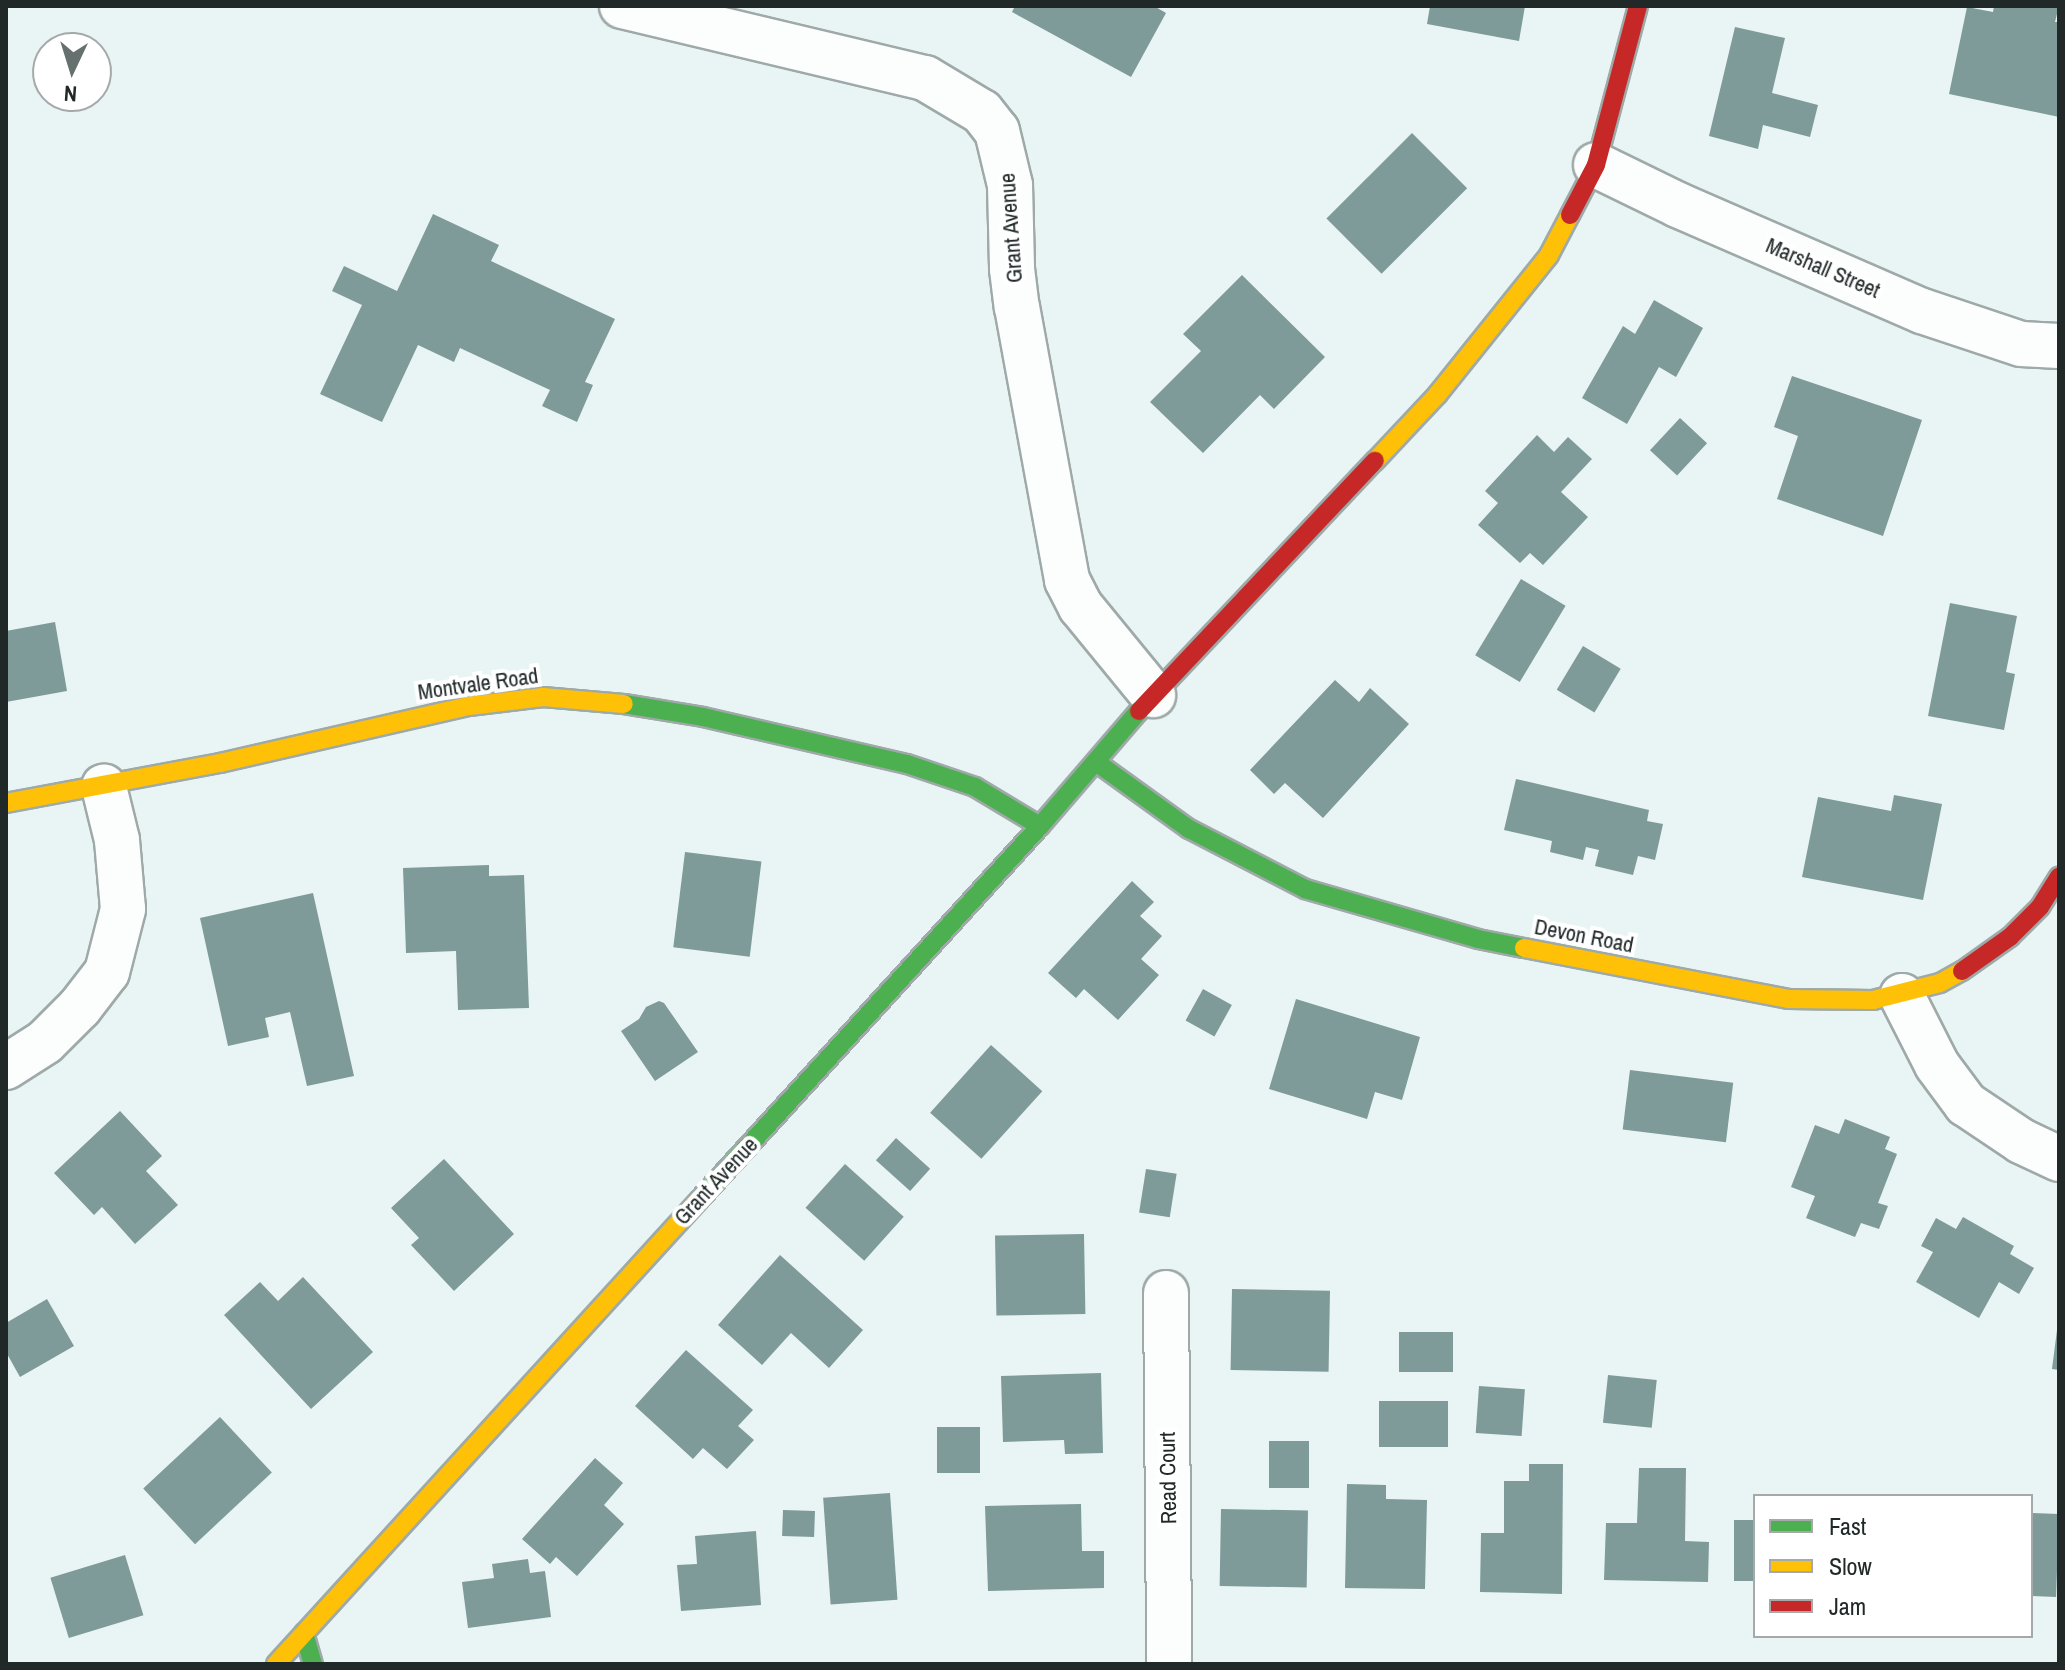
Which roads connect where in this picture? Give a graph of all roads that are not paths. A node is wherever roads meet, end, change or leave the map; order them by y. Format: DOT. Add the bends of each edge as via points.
graph roads {
  1 [pos="622,6"];
  2 [pos="1638,6"];
  3 [pos="1596,165"];
  4 [pos="2059,346"];
  5 [pos="1153,695"];
  6 [pos="1096,762"];
  7 [pos="104,787"];
  8 [pos="6,803"];
  9 [pos="1040,826"];
  10 [pos="2059,876"];
  11 [pos="1902,996"];
  12 [pos="6,1067"];
  13 [pos="2059,1159"];
  14 [pos="1166,1293"];
  15 [pos="304,1633"];
  16 [pos="276,1664"];
  17 [pos="313,1664"];
  18 [pos="1169,1664"];
  1 -- 5 [label="street, Grant Avenue" via="925,78 975,107 997,131 1010,185 1017,307 1063,567 1081,607"];
  2 -- 3 [label="street, Grant Avenue"];
  3 -- 4 [label="street, Marshall Street" via="1922,311 2021,344"];
  3 -- 5 [label="street, Grant Avenue" via="1549,255 1437,395"];
  5 -- 6 [label="street, Grant Avenue"];
  6 -- 9 [label="street, Grant Avenue"];
  6 -- 11 [label="street, Devon Road" via="1189,829 1268,873 1417,923 1788,999 1846,1002"];
  7 -- 8 [label="street, Montvale Road"];
  7 -- 9 [label="street, Montvale Road" via="469,706 543,697 703,717 907,764 975,787"];
  7 -- 12 [label="street" via="117,840 123,909 107,972 45,1042"];
  9 -- 15 [label="street, Grant Avenue"];
  10 -- 11 [label="street, Devon Road" via="2040,907 2010,937 1940,983"];
  11 -- 13 [label="street" via="1943,1075 1966,1104"];
  14 -- 18 [label="street, Read Court"];
  15 -- 16 [label="street, Grant Avenue"];
  15 -- 17 [label="street"];
}
